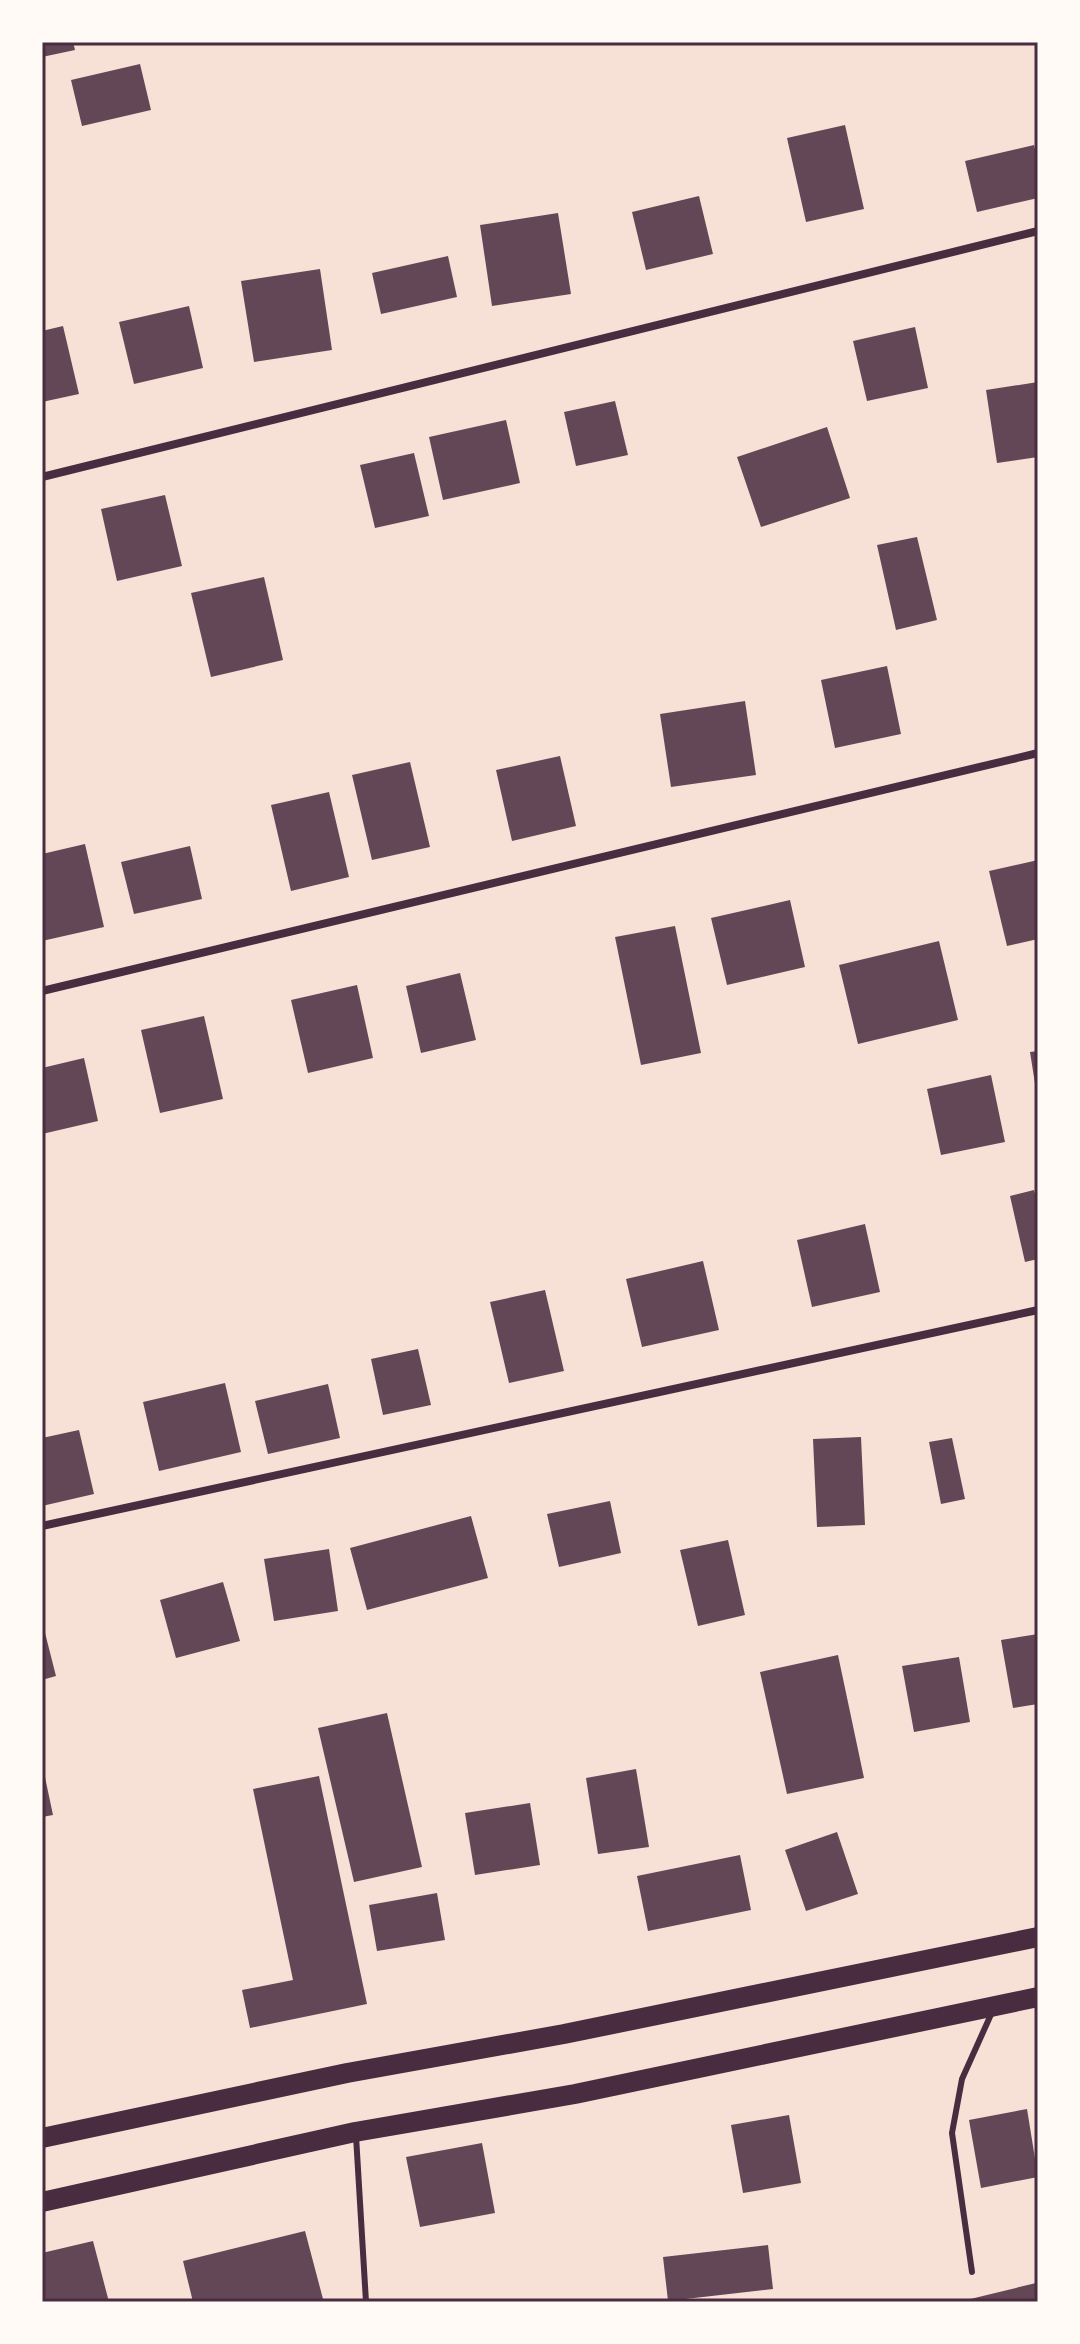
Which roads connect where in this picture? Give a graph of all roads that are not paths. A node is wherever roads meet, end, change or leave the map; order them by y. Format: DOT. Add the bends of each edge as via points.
graph roads {
  1 [pos="1038,231"];
  2 [pos="42,477"];
  3 [pos="1038,753"];
  4 [pos="42,991"];
  5 [pos="1038,1310"];
  6 [pos="42,1526"];
  7 [pos="1038,1937"];
  8 [pos="1038,1997"];
  9 [pos="995,2006"];
  10 [pos="355,2132"];
  11 [pos="42,2138"];
  12 [pos="42,2202"];
  13 [pos="972,2272"];
  14 [pos="366,2302"];
  1 -- 2 [label="street"];
  3 -- 4 [label="street"];
  5 -- 6 [label="street"];
  7 -- 11 [label="main road"];
  8 -- 9 [label="main road"];
  9 -- 10 [label="main road" via="575,2094"];
  9 -- 13 [label="lane" via="962,2079 952,2133"];
  10 -- 12 [label="main road"];
  10 -- 14 [label="lane"];
}
